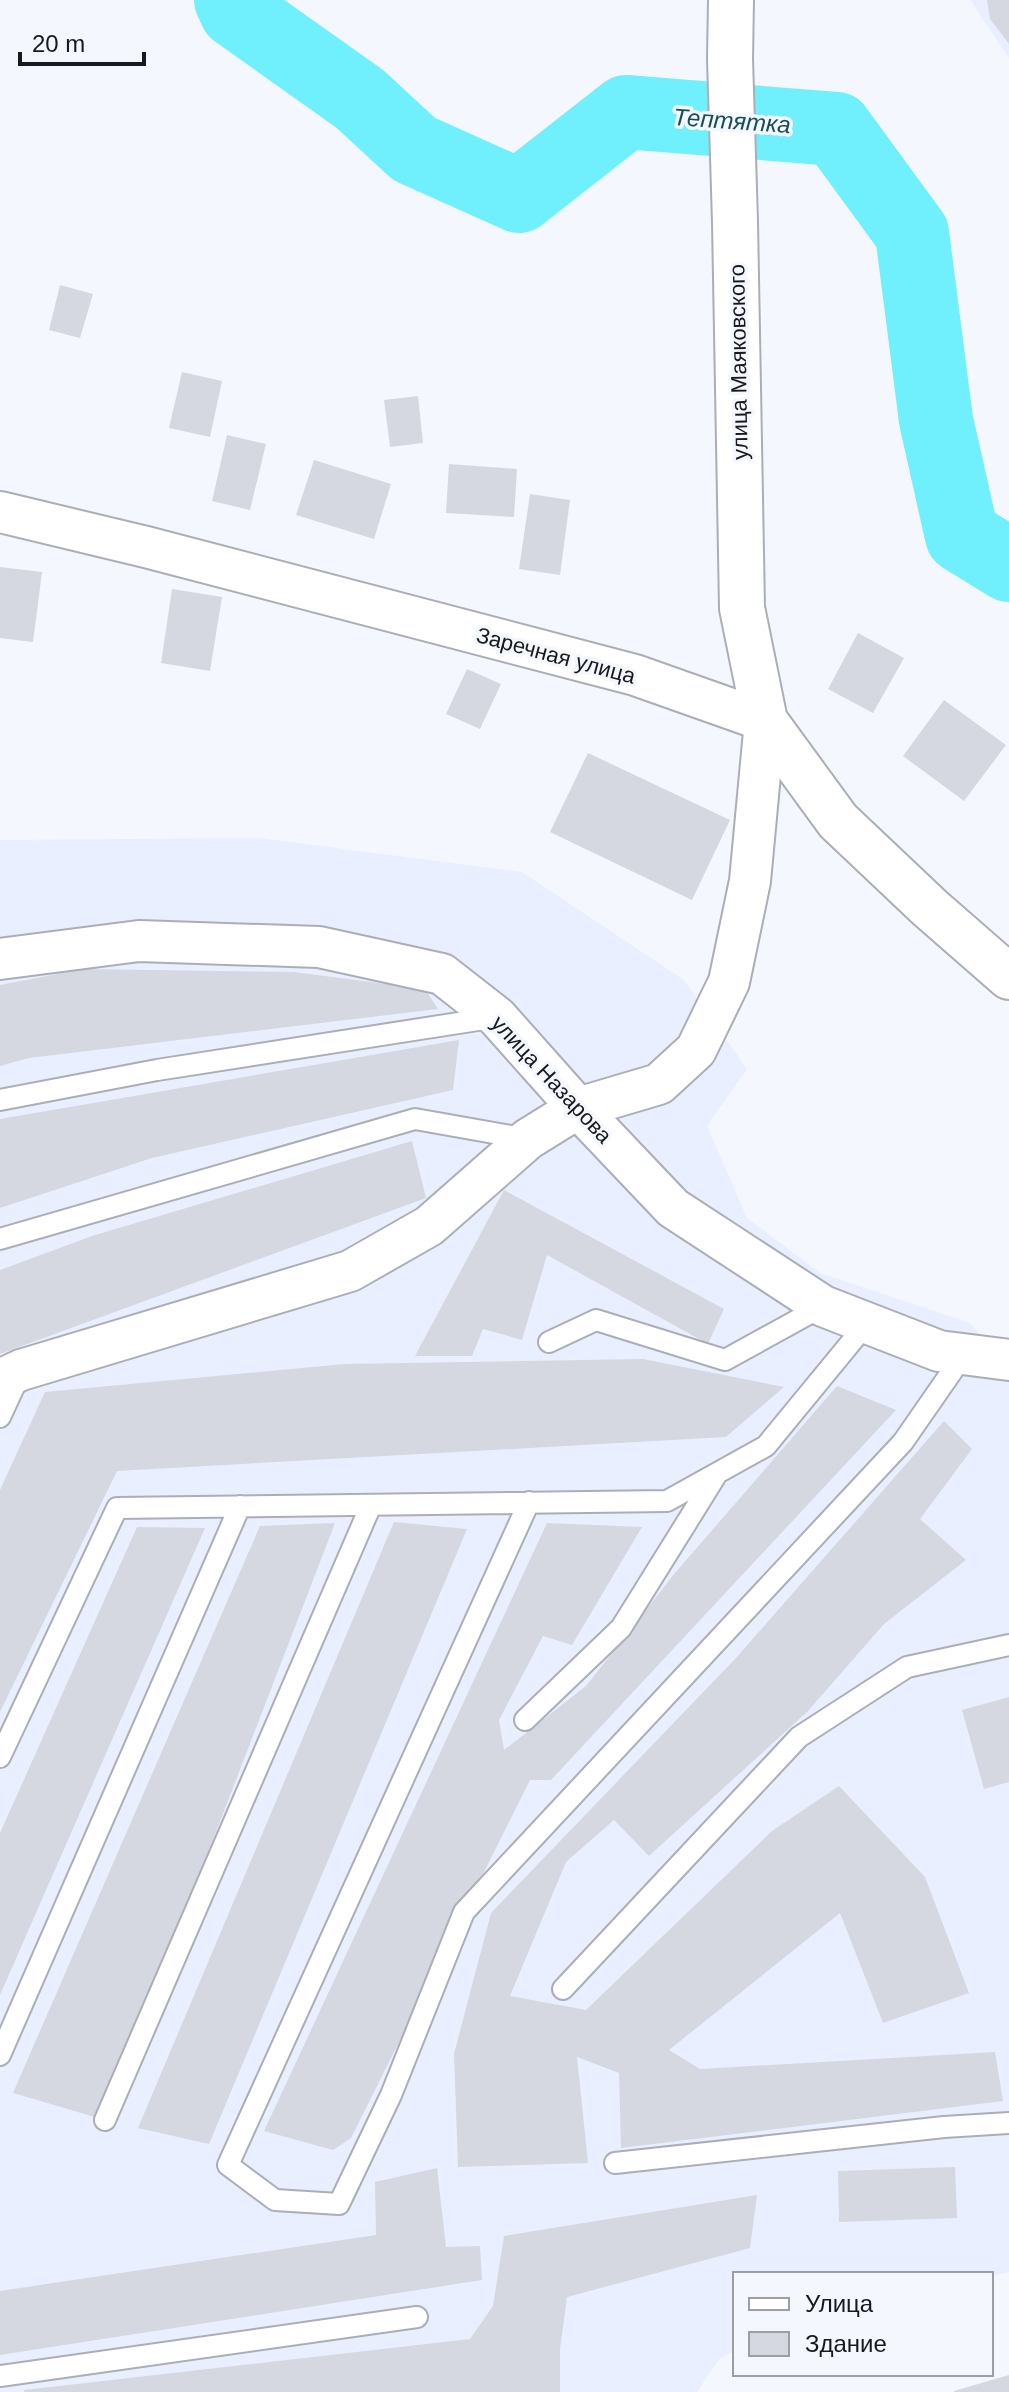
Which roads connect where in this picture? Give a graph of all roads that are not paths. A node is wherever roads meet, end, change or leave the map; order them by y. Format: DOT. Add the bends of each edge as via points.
graph roads {
  1 [pos="731,0"];
  2 [pos="0,512"];
  3 [pos="765,721"];
  4 [pos="0,959"];
  5 [pos="1009,977"];
  6 [pos="497,1017"];
  7 [pos="0,1100"];
  8 [pos="578,1108"];
  9 [pos="528,1139"];
  10 [pos="0,1239"];
  11 [pos="823,1306"];
  12 [pos="867,1323"];
  13 [pos="549,1342"];
  14 [pos="964,1354"];
  15 [pos="1009,1360"];
  16 [pos="11,1375"];
  17 [pos="0,1417"];
  18 [pos="717,1473"];
  19 [pos="529,1502"];
  20 [pos="371,1505"];
  21 [pos="240,1506"];
  22 [pos="1009,1645"];
  23 [pos="525,1720"];
  24 [pos="0,1757"];
  25 [pos="563,1989"];
  26 [pos="0,2055"];
  27 [pos="105,2120"];
  28 [pos="1009,2123"];
  29 [pos="615,2163"];
  30 [pos="417,2317"];
  31 [pos="0,2376"];
  1 -- 3 [label="main road, улица Маяковского" via="742,608"];
  2 -- 3 [label="street, Заречная улица" via="635,675"];
  3 -- 5 [label="main road" via="838,821"];
  3 -- 8 [label="street" via="750,881 729,982 703,1036 696,1050 659,1084"];
  4 -- 6 [label="street, улица Назарова" via="139,941 319,947 442,974"];
  6 -- 7 [label="lane"];
  6 -- 8 [label="street, улица Назарова"];
  8 -- 9 [label="street"];
  8 -- 11 [label="street, улица Назарова" via="673,1208"];
  9 -- 10 [label="lane" via="415,1119"];
  9 -- 16 [label="street" via="429,1226 350,1271"];
  11 -- 12 [label="street, улица Назарова"];
  11 -- 13 [label="lane" via="725,1360 596,1320"];
  12 -- 14 [label="street, улица Назарова" via="939,1351"];
  12 -- 18 [label="lane" via="766,1446"];
  14 -- 15 [label="street, улица Назарова"];
  14 -- 19 [label="lane" via="903,1442 464,1912 391,2095 339,2204 275,2200 228,2165"];
  16 -- 17 [label="lane"];
  18 -- 19 [label="lane" via="667,1501"];
  18 -- 23 [label="lane" via="621,1628"];
  19 -- 20 [label="lane"];
  20 -- 21 [label="lane"];
  20 -- 27 [label="lane"];
  21 -- 24 [label="lane" via="117,1508"];
  21 -- 26 [label="lane"];
  22 -- 25 [label="lane" via="907,1667 799,1737"];
  28 -- 29 [label="lane"];
  30 -- 31 [label="lane"];
}
